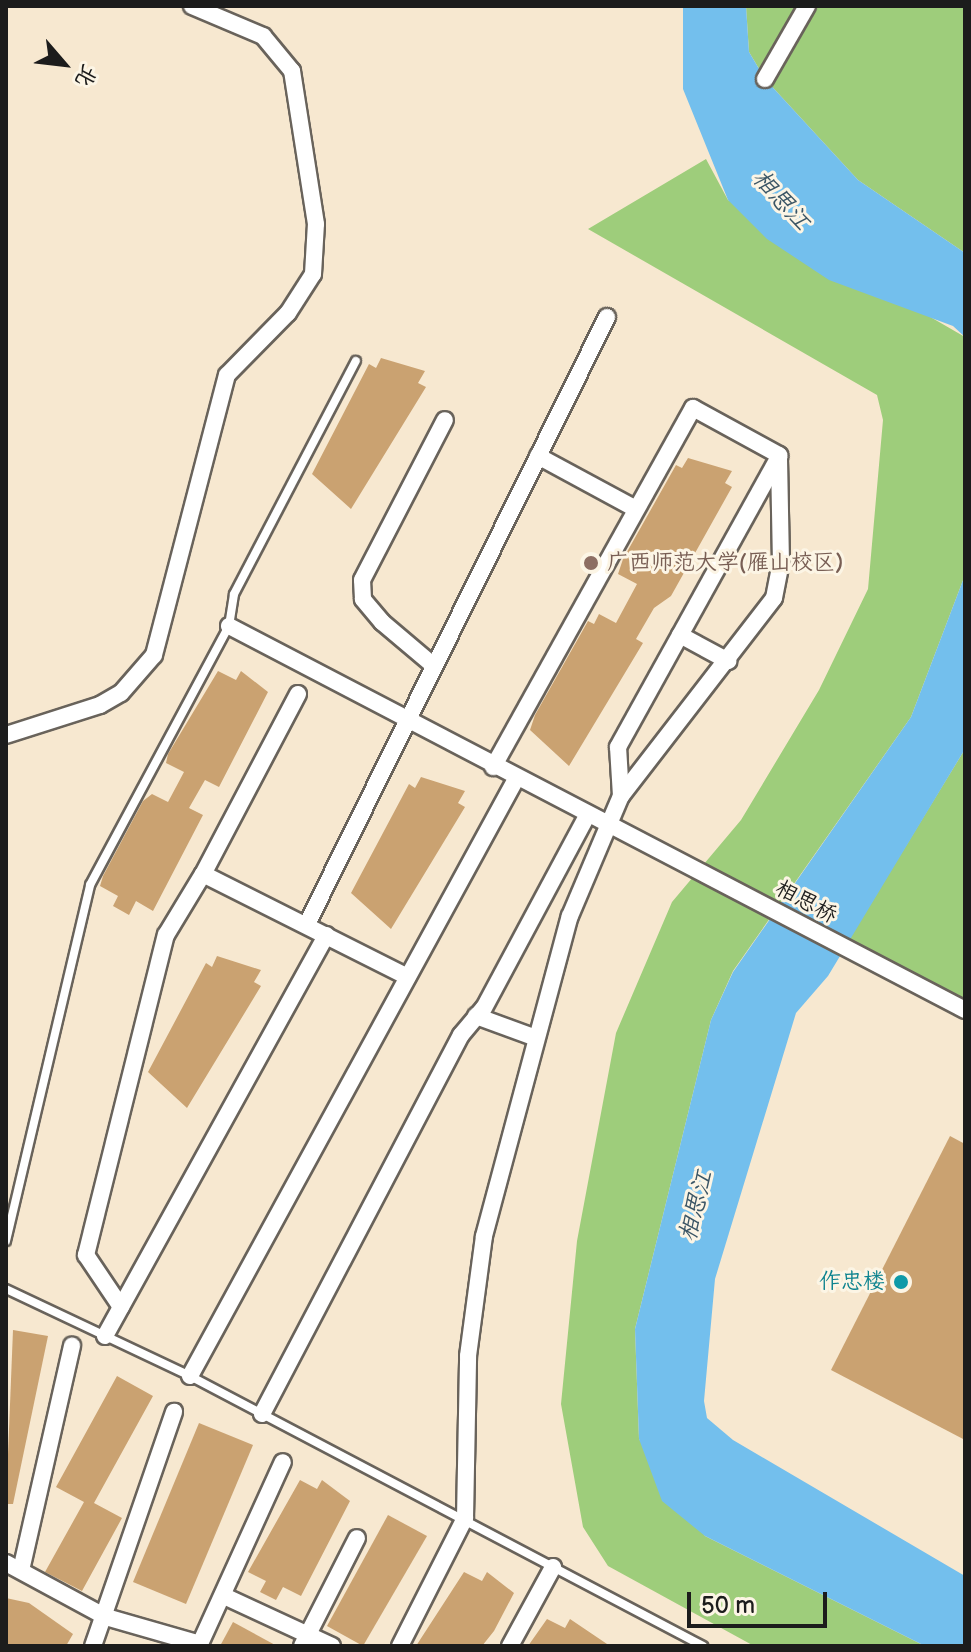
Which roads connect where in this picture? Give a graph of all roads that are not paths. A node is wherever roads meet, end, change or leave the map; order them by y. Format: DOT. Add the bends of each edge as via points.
graph roads {
  1 [pos="192,6"];
  2 [pos="807,6"];
  3 [pos="765,79"];
  4 [pos="607,317"];
  5 [pos="356,361"];
  6 [pos="445,420"];
  7 [pos="779,455"];
  8 [pos="538,456"];
  9 [pos="636,509"];
  10 [pos="229,626"];
  11 [pos="680,635"];
  12 [pos="728,661"];
  13 [pos="434,666"];
  14 [pos="298,694"];
  15 [pos="406,719"];
  16 [pos="6,735"];
  17 [pos="493,767"];
  18 [pos="516,779"];
  19 [pos="621,796"];
  20 [pos="588,814"];
  21 [pos="605,823"];
  22 [pos="203,874"];
  23 [pos="307,924"];
  24 [pos="326,935"];
  25 [pos="408,977"];
  26 [pos="965,1010"];
  27 [pos="476,1016"];
  28 [pos="536,1038"];
  29 [pos="6,1241"];
  30 [pos="6,1289"];
  31 [pos="121,1307"];
  32 [pos="105,1336"];
  33 [pos="72,1346"];
  34 [pos="190,1376"];
  35 [pos="174,1412"];
  36 [pos="262,1414"];
  37 [pos="283,1462"];
  38 [pos="465,1518"];
  39 [pos="357,1538"];
  40 [pos="14,1564"];
  41 [pos="553,1567"];
  42 [pos="224,1596"];
  43 [pos="106,1617"];
  44 [pos="305,1639"];
  45 [pos="200,1645"];
  46 [pos="93,1646"];
  47 [pos="332,1646"];
  48 [pos="400,1646"];
  49 [pos="510,1646"];
  50 [pos="703,1646"];
  1 -- 16 [label="street" via="263,36 292,71 316,224 313,274 288,313 227,375 167,628 154,655 121,693 100,705"];
  2 -- 3 [label="street"];
  4 -- 8 [label="street"];
  5 -- 10 [label="lane" via="234,594"];
  6 -- 13 [label="street" via="362,580 363,599 382,622"];
  7 -- 9 [label="street" via="693,408"];
  7 -- 11 [label="street"];
  7 -- 12 [label="street" via="779,584"];
  8 -- 9 [label="street"];
  8 -- 13 [label="street"];
  9 -- 17 [label="street"];
  10 -- 15 [label="street, 相思桥"];
  10 -- 29 [label="lane" via="90,885"];
  11 -- 12 [label="street"];
  11 -- 19 [label="street" via="618,747"];
  12 -- 19 [label="street"];
  13 -- 15 [label="street"];
  14 -- 22 [label="street"];
  15 -- 17 [label="street, 相思桥"];
  15 -- 23 [label="street"];
  17 -- 18 [label="street, 相思桥"];
  18 -- 20 [label="street, 相思桥"];
  18 -- 25 [label="street"];
  19 -- 21 [label="street"];
  20 -- 21 [label="street, 相思桥"];
  20 -- 27 [label="street"];
  21 -- 26 [label="street, 相思桥"];
  21 -- 28 [label="street"];
  22 -- 23 [label="street"];
  22 -- 31 [label="street" via="166,935 86,1255"];
  23 -- 24 [label="street"];
  24 -- 25 [label="street"];
  24 -- 31 [label="street"];
  25 -- 34 [label="street"];
  27 -- 28 [label="street"];
  27 -- 36 [label="street"];
  28 -- 38 [label="street" via="475,1295"];
  30 -- 32 [label="lane"];
  31 -- 32 [label="street"];
  32 -- 34 [label="lane"];
  33 -- 40 [label="street"];
  34 -- 36 [label="lane"];
  35 -- 43 [label="street"];
  36 -- 38 [label="lane"];
  37 -- 42 [label="street"];
  38 -- 41 [label="lane"];
  38 -- 48 [label="street"];
  39 -- 44 [label="street"];
  40 -- 43 [label="street"];
  41 -- 49 [label="street"];
  41 -- 50 [label="lane"];
  42 -- 44 [label="street"];
  42 -- 45 [label="street"];
  43 -- 45 [label="street"];
  43 -- 46 [label="street"];
  44 -- 47 [label="street"];
}
